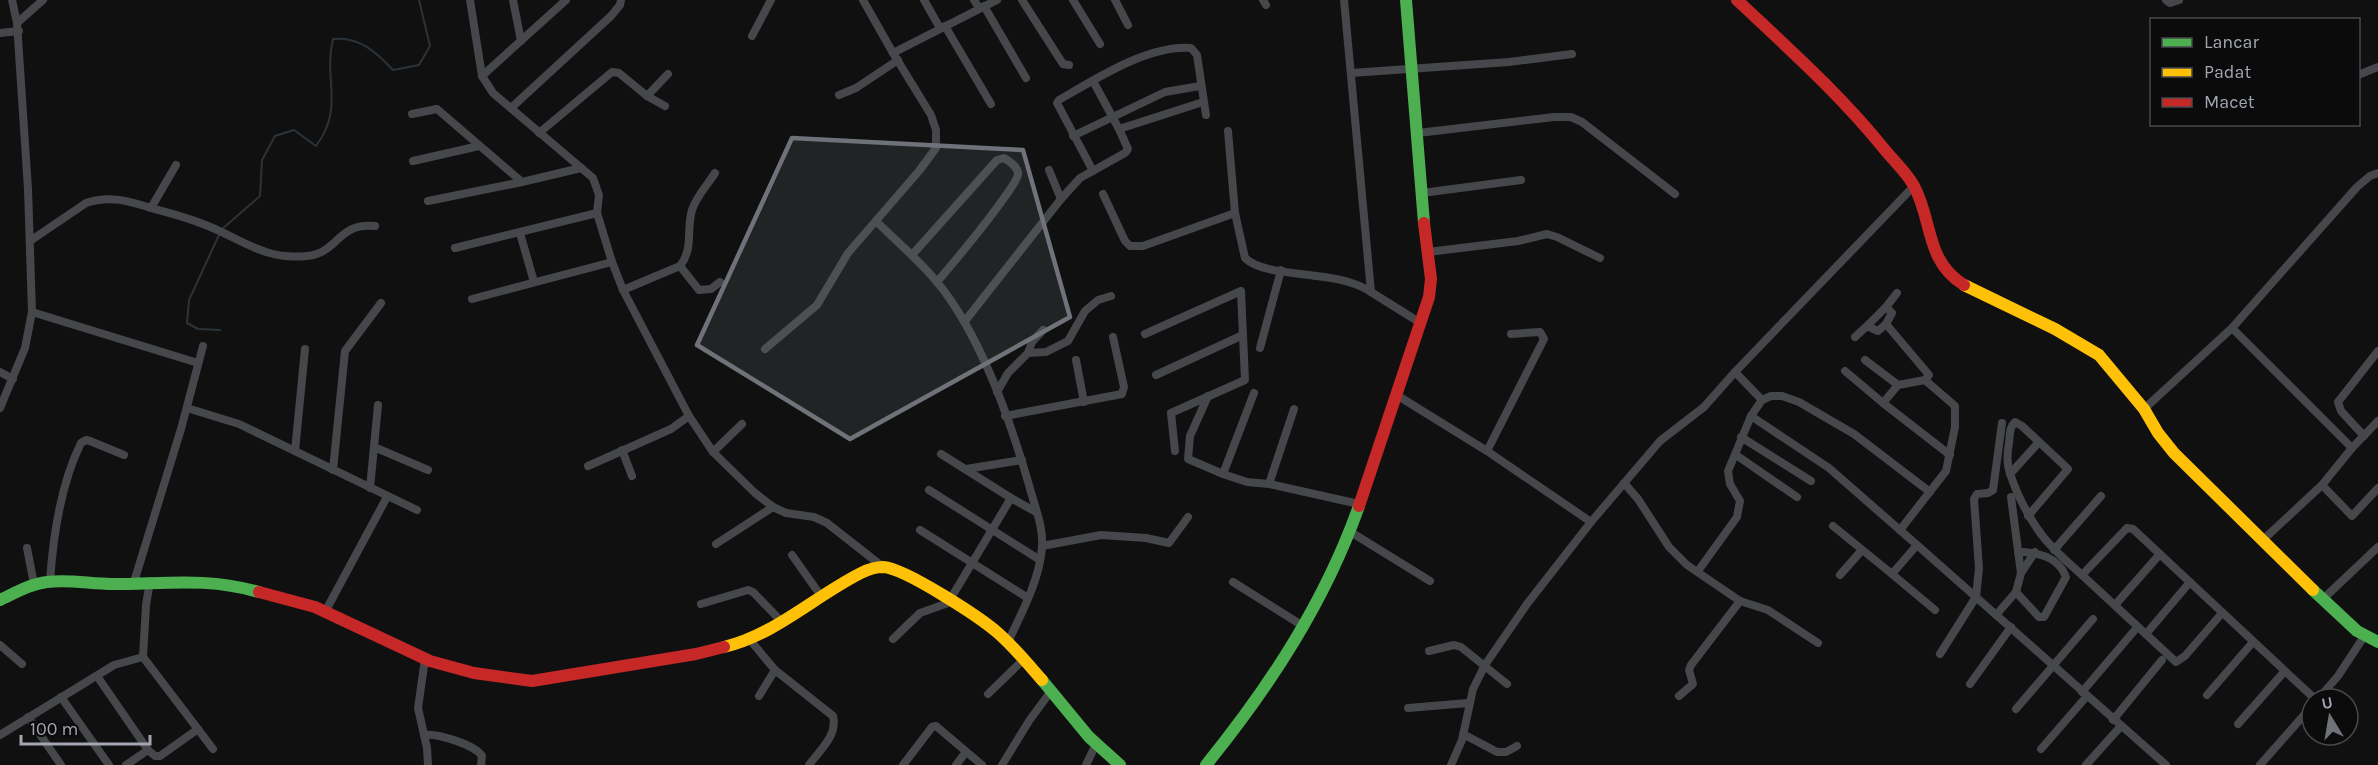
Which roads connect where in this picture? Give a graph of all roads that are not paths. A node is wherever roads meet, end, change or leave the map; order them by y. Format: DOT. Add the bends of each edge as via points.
graph roads {
  1 [pos="12,0"];
  2 [pos="44,0"];
  3 [pos="470,0"];
  4 [pos="513,0"];
  5 [pos="566,0"];
  6 [pos="621,0"];
  7 [pos="771,0"];
  8 [pos="863,0"];
  9 [pos="924,0"];
  10 [pos="997,0"];
  11 [pos="1022,0"];
  12 [pos="1073,0"];
  13 [pos="1115,0"];
  14 [pos="1344,0"];
  15 [pos="1406,0"];
  16 [pos="1737,0"];
  17 [pos="2166,0"];
  18 [pos="2179,0"];
  19 [pos="979,5"];
  20 [pos="1128,25"];
  21 [pos="18,27"];
  22 [pos="942,27"];
  23 [pos="0,33"];
  24 [pos="752,36"];
  25 [pos="522,40"];
  26 [pos="1100,44"];
  27 [pos="1572,54"];
  28 [pos="896,56"];
  29 [pos="1069,65"];
  30 [pos="2378,67"];
  31 [pos="1412,69"];
  32 [pos="1351,73"];
  33 [pos="668,74"];
  34 [pos="2360,74"];
  35 [pos="482,76"];
  36 [pos="1026,78"];
  37 [pos="1093,81"];
  38 [pos="1200,86"];
  39 [pos="839,95"];
  40 [pos="646,96"];
  41 [pos="1203,102"];
  42 [pos="991,104"];
  43 [pos="665,106"];
  44 [pos="511,108"];
  45 [pos="412,114"];
  46 [pos="1206,115"];
  47 [pos="1113,118"];
  48 [pos="1119,129"];
  49 [pos="1228,131"];
  50 [pos="538,133"];
  51 [pos="1418,133"];
  52 [pos="1073,136"];
  53 [pos="480,146"];
  54 [pos="413,161"];
  55 [pos="176,165"];
  56 [pos="581,168"];
  57 [pos="1049,170"];
  58 [pos="1093,171"];
  59 [pos="715,172"];
  60 [pos="2378,173"];
  61 [pos="1521,180"];
  62 [pos="522,182"];
  63 [pos="1914,186"];
  64 [pos="1422,193"];
  65 [pos="1103,194"];
  66 [pos="1674,194"];
  67 [pos="1061,199"];
  68 [pos="428,201"];
  69 [pos="151,208"];
  70 [pos="597,213"];
  71 [pos="1236,213"];
  72 [pos="876,221"];
  73 [pos="375,226"];
  74 [pos="520,233"];
  75 [pos="30,241"];
  76 [pos="455,248"];
  77 [pos="1428,252"];
  78 [pos="912,255"];
  79 [pos="1600,258"];
  80 [pos="612,262"];
  81 [pos="680,266"];
  82 [pos="1281,270"];
  83 [pos="534,282"];
  84 [pos="720,282"];
  85 [pos="937,282"];
  86 [pos="623,290"];
  87 [pos="1371,292"];
  88 [pos="1897,293"];
  89 [pos="1112,296"];
  90 [pos="472,299"];
  91 [pos="381,303"];
  92 [pos="1886,307"];
  93 [pos="32,312"];
  94 [pos="965,321"];
  95 [pos="1419,321"];
  96 [pos="1886,324"];
  97 [pos="1867,326"];
  98 [pos="2232,328"];
  99 [pos="1043,330"];
  100 [pos="1145,334"];
  101 [pos="1511,334"];
  102 [pos="1243,335"];
  103 [pos="1113,337"];
  104 [pos="1855,337"];
  105 [pos="203,346"];
  106 [pos="1260,348"];
  107 [pos="305,349"];
  108 [pos="765,349"];
  109 [pos="2378,351"];
  110 [pos="1028,353"];
  111 [pos="1076,360"];
  112 [pos="1865,360"];
  113 [pos="198,363"];
  114 [pos="1845,371"];
  115 [pos="0,372"];
  116 [pos="1735,372"];
  117 [pos="1156,375"];
  118 [pos="13,379"];
  119 [pos="1925,380"];
  120 [pos="1898,385"];
  121 [pos="997,392"];
  122 [pos="1254,393"];
  123 [pos="1395,394"];
  124 [pos="1208,396"];
  125 [pos="1762,400"];
  126 [pos="1084,402"];
  127 [pos="1883,403"];
  128 [pos="378,405"];
  129 [pos="0,408"];
  130 [pos="187,408"];
  131 [pos="1294,409"];
  132 [pos="2144,409"];
  133 [pos="689,416"];
  134 [pos="1005,416"];
  135 [pos="1751,416"];
  136 [pos="2378,421"];
  137 [pos="2002,423"];
  138 [pos="2346,423"];
  139 [pos="742,424"];
  140 [pos="2336,433"];
  141 [pos="1741,437"];
  142 [pos="2039,442"];
  143 [pos="2358,442"];
  144 [pos="374,447"];
  145 [pos="622,450"];
  146 [pos="295,451"];
  147 [pos="1175,451"];
  148 [pos="1487,451"];
  149 [pos="713,452"];
  150 [pos="941,454"];
  151 [pos="124,455"];
  152 [pos="1736,455"];
  153 [pos="1950,455"];
  154 [pos="1022,460"];
  155 [pos="588,466"];
  156 [pos="966,469"];
  157 [pos="333,470"];
  158 [pos="428,470"];
  159 [pos="1223,474"];
  160 [pos="2010,474"];
  161 [pos="632,476"];
  162 [pos="1811,481"];
  163 [pos="1624,483"];
  164 [pos="1269,484"];
  165 [pos="2322,485"];
  166 [pos="370,488"];
  167 [pos="2378,488"];
  168 [pos="929,490"];
  169 [pos="1930,492"];
  170 [pos="1797,496"];
  171 [pos="2101,496"];
  172 [pos="387,497"];
  173 [pos="2011,497"];
  174 [pos="1011,498"];
  175 [pos="1359,504"];
  176 [pos="773,507"];
  177 [pos="417,510"];
  178 [pos="1036,512"];
  179 [pos="2028,516"];
  180 [pos="1188,517"];
  181 [pos="1592,522"];
  182 [pos="1833,526"];
  183 [pos="920,530"];
  184 [pos="991,530"];
  185 [pos="1900,530"];
  186 [pos="1349,531"];
  187 [pos="2264,540"];
  188 [pos="716,544"];
  189 [pos="1917,545"];
  190 [pos="1042,546"];
  191 [pos="2378,547"];
  192 [pos="27,548"];
  193 [pos="1862,550"];
  194 [pos="2054,550"];
  195 [pos="2018,552"];
  196 [pos="2035,552"];
  197 [pos="2160,554"];
  198 [pos="792,555"];
  199 [pos="1040,560"];
  200 [pos="971,562"];
  201 [pos="883,567"];
  202 [pos="1698,571"];
  203 [pos="2021,573"];
  204 [pos="1840,574"];
  205 [pos="1892,574"];
  206 [pos="2082,575"];
  207 [pos="150,580"];
  208 [pos="50,581"];
  209 [pos="1430,581"];
  210 [pos="134,582"];
  211 [pos="1233,582"];
  212 [pos="2190,582"];
  213 [pos="34,584"];
  214 [pos="2016,592"];
  215 [pos="821,596"];
  216 [pos="1976,597"];
  217 [pos="1028,598"];
  218 [pos="950,599"];
  219 [pos="2323,599"];
  220 [pos="0,600"];
  221 [pos="1740,601"];
  222 [pos="701,604"];
  223 [pos="2115,605"];
  224 [pos="1935,610"];
  225 [pos="325,612"];
  226 [pos="2222,613"];
  227 [pos="1996,615"];
  228 [pos="2093,619"];
  229 [pos="781,621"];
  230 [pos="1302,626"];
  231 [pos="2011,627"];
  232 [pos="2134,631"];
  233 [pos="2146,634"];
  234 [pos="2365,635"];
  235 [pos="750,639"];
  236 [pos="893,639"];
  237 [pos="1008,642"];
  238 [pos="2253,642"];
  239 [pos="2378,642"];
  240 [pos="1818,643"];
  241 [pos="0,645"];
  242 [pos="1429,651"];
  243 [pos="1940,654"];
  244 [pos="142,657"];
  245 [pos="425,659"];
  246 [pos="1023,659"];
  247 [pos="2162,660"];
  248 [pos="22,664"];
  249 [pos="1485,665"];
  250 [pos="2053,666"];
  251 [pos="775,670"];
  252 [pos="2284,672"];
  253 [pos="97,676"];
  254 [pos="1507,684"];
  255 [pos="1970,684"];
  256 [pos="2302,687"];
  257 [pos="2327,687"];
  258 [pos="1052,691"];
  259 [pos="988,694"];
  260 [pos="2084,694"];
  261 [pos="2207,695"];
  262 [pos="759,696"];
  263 [pos="1679,696"];
  264 [pos="61,697"];
  265 [pos="1468,703"];
  266 [pos="1407,708"];
  267 [pos="2016,709"];
  268 [pos="28,717"];
  269 [pos="2300,720"];
  270 [pos="2117,723"];
  271 [pos="2238,724"];
  272 [pos="198,729"];
  273 [pos="1463,734"];
  274 [pos="0,735"];
  275 [pos="424,735"];
  276 [pos="1096,744"];
  277 [pos="1517,746"];
  278 [pos="213,748"];
  279 [pos="2040,749"];
  280 [pos="148,750"];
  281 [pos="966,752"];
  282 [pos="61,765"];
  283 [pos="109,765"];
  284 [pos="126,765"];
  285 [pos="428,765"];
  286 [pos="482,765"];
  287 [pos="809,765"];
  288 [pos="903,765"];
  289 [pos="956,765"];
  290 [pos="982,765"];
  291 [pos="1002,765"];
  292 [pos="1086,765"];
  293 [pos="1120,765"];
  294 [pos="1206,765"];
  295 [pos="1451,765"];
  296 [pos="2086,765"];
  297 [pos="2166,765"];
  298 [pos="2260,765"];
  1 -- 21 [label="street"];
  2 -- 21 [label="street"];
  3 -- 35 [label="street"];
  4 -- 25 [label="street"];
  5 -- 25 [label="street"];
  6 -- 44 [label="street"];
  7 -- 24 [label="street"];
  8 -- 28 [label="street"];
  9 -- 22 [label="street"];
  10 -- 19 [label="street"];
  11 -- 29 [label="street" via="1063,64"];
  12 -- 26 [label="street"];
  13 -- 20 [label="street"];
  14 -- 32 [label="street"];
  15 -- 31 [label="street"];
  16 -- 63 [label="street" via="1809,67"];
  17 -- 18 [label="street"];
  19 -- 22 [label="street"];
  19 -- 36 [label="street"];
  21 -- 23 [label="street"];
  21 -- 75 [label="street"];
  22 -- 28 [label="street"];
  22 -- 42 [label="street"];
  25 -- 35 [label="street"];
  27 -- 31 [label="street"];
  28 -- 39 [label="street" via="852,90"];
  28 -- 72 [label="street" via="931,116 937,142 930,158"];
  30 -- 34 [label="street"];
  31 -- 32 [label="street"];
  31 -- 51 [label="street"];
  32 -- 87 [label="street"];
  33 -- 40 [label="street"];
  35 -- 44 [label="street"];
  37 -- 38 [label="street" via="1147,56 1187,48 1197,55"];
  37 -- 47 [label="street"];
  37 -- 52 [label="street" via="1057,102"];
  38 -- 41 [label="street"];
  38 -- 47 [label="street" via="1165,92"];
  40 -- 43 [label="street"];
  40 -- 50 [label="street" via="619,73 612,72"];
  41 -- 46 [label="street"];
  41 -- 48 [label="street"];
  44 -- 50 [label="street"];
  45 -- 53 [label="street" via="436,109"];
  47 -- 48 [label="street"];
  47 -- 52 [label="street"];
  48 -- 58 [label="street" via="1127,151"];
  49 -- 71 [label="street"];
  50 -- 56 [label="street"];
  51 -- 64 [label="street"];
  51 -- 66 [label="street" via="1571,117"];
  52 -- 58 [label="street"];
  53 -- 54 [label="street"];
  53 -- 62 [label="street"];
  55 -- 69 [label="street"];
  56 -- 62 [label="street"];
  56 -- 70 [label="street" via="595,183 599,195"];
  57 -- 67 [label="street"];
  58 -- 67 [label="street" via="1077,180"];
  59 -- 81 [label="street" via="693,208 690,246"];
  60 -- 98 [label="street" via="2357,187"];
  61 -- 64 [label="street"];
  62 -- 68 [label="street"];
  63 -- 116 [label="street"];
  63 -- 132 [label="street" via="1938,259 1950,277 2099,355"];
  64 -- 77 [label="street"];
  65 -- 71 [label="street" via="1130,246 1143,246"];
  67 -- 94 [label="street"];
  69 -- 73 [label="street" via="207,225 268,254 308,256 322,252 353,227"];
  69 -- 75 [label="street" via="116,198 96,200"];
  70 -- 74 [label="street"];
  70 -- 80 [label="street"];
  71 -- 82 [label="street" via="1245,258 1259,266"];
  72 -- 78 [label="street"];
  72 -- 108 [label="street" via="848,253 817,305"];
  74 -- 76 [label="street"];
  74 -- 83 [label="street"];
  75 -- 93 [label="street"];
  77 -- 79 [label="street" via="1547,234"];
  77 -- 95 [label="street" via="1431,289"];
  78 -- 85 [label="street"];
  78 -- 85 [label="street" via="997,160 1004,158 1018,170 988,220"];
  80 -- 83 [label="street"];
  80 -- 86 [label="street"];
  81 -- 84 [label="street" via="699,290 711,289"];
  81 -- 86 [label="street"];
  82 -- 87 [label="street" via="1339,278"];
  82 -- 106 [label="street"];
  83 -- 90 [label="street"];
  85 -- 94 [label="street"];
  86 -- 133 [label="street"];
  87 -- 95 [label="street"];
  88 -- 92 [label="street"];
  89 -- 110 [label="street" via="1098,300 1084,311 1068,341 1046,352"];
  91 -- 157 [label="street" via="345,351"];
  92 -- 96 [label="street" via="1892,313"];
  92 -- 97 [label="street"];
  93 -- 113 [label="street"];
  93 -- 118 [label="street" via="25,348"];
  94 -- 121 [label="street"];
  95 -- 123 [label="street"];
  96 -- 97 [label="street" via="1878,331"];
  96 -- 119 [label="street" via="1929,375"];
  97 -- 104 [label="street"];
  98 -- 132 [label="street"];
  98 -- 140 [label="street"];
  99 -- 110 [label="street"];
  100 -- 102 [label="street" via="1241,291"];
  101 -- 148 [label="street" via="1540,332 1544,339"];
  102 -- 117 [label="street"];
  102 -- 124 [label="street" via="1245,380"];
  103 -- 126 [label="street" via="1124,392"];
  105 -- 113 [label="street"];
  107 -- 146 [label="street"];
  109 -- 138 [label="street" via="2338,401"];
  110 -- 121 [label="street" via="1008,373"];
  111 -- 126 [label="street"];
  112 -- 120 [label="street"];
  113 -- 130 [label="street"];
  114 -- 127 [label="street"];
  115 -- 118 [label="street"];
  116 -- 125 [label="street"];
  116 -- 163 [label="street" via="1704,407 1660,441"];
  118 -- 129 [label="street"];
  119 -- 120 [label="street"];
  119 -- 153 [label="street" via="1954,406"];
  120 -- 127 [label="street"];
  121 -- 134 [label="street"];
  122 -- 159 [label="street"];
  123 -- 148 [label="street"];
  123 -- 175 [label="street"];
  124 -- 147 [label="street" via="1171,413"];
  124 -- 159 [label="street" via="1190,436 1188,459"];
  125 -- 135 [label="street"];
  125 -- 169 [label="street" via="1782,396 1799,402 1854,434"];
  126 -- 134 [label="street"];
  127 -- 153 [label="street"];
  128 -- 144 [label="street"];
  130 -- 146 [label="street" via="239,424"];
  130 -- 210 [label="street"];
  131 -- 164 [label="street"];
  132 -- 187 [label="street" via="2174,453"];
  133 -- 145 [label="street" via="671,429"];
  133 -- 149 [label="street"];
  134 -- 154 [label="street"];
  135 -- 141 [label="street"];
  135 -- 185 [label="street" via="1829,468"];
  136 -- 143 [label="street"];
  137 -- 216 [label="street" via="1993,490 1977,494 1974,499"];
  138 -- 140 [label="street"];
  138 -- 143 [label="street"];
  139 -- 149 [label="street"];
  140 -- 143 [label="street"];
  141 -- 152 [label="street"];
  141 -- 162 [label="street"];
  142 -- 160 [label="street"];
  142 -- 160 [label="street" via="2018,423 2012,424 2006,463"];
  142 -- 179 [label="street" via="2068,469"];
  143 -- 165 [label="street"];
  144 -- 158 [label="street"];
  144 -- 166 [label="street"];
  145 -- 155 [label="street"];
  145 -- 161 [label="street"];
  146 -- 157 [label="street"];
  148 -- 181 [label="street"];
  149 -- 176 [label="street"];
  150 -- 156 [label="street"];
  151 -- 208 [label="street" via="90,441 81,443 58,516"];
  152 -- 170 [label="street"];
  152 -- 202 [label="street" via="1728,471 1740,501 1737,517"];
  153 -- 169 [label="street" via="1946,471"];
  154 -- 156 [label="street"];
  154 -- 178 [label="street"];
  156 -- 174 [label="street"];
  157 -- 166 [label="street"];
  159 -- 164 [label="street"];
  160 -- 179 [label="street"];
  163 -- 181 [label="street"];
  163 -- 202 [label="street" via="1676,555"];
  164 -- 175 [label="street"];
  165 -- 167 [label="street" via="2352,516"];
  165 -- 187 [label="street"];
  166 -- 172 [label="street"];
  168 -- 184 [label="street"];
  169 -- 185 [label="street"];
  171 -- 194 [label="street"];
  172 -- 177 [label="street"];
  172 -- 225 [label="street"];
  173 -- 195 [label="street"];
  174 -- 178 [label="street"];
  174 -- 184 [label="street"];
  175 -- 186 [label="street"];
  176 -- 188 [label="street"];
  176 -- 201 [label="street" via="827,523"];
  178 -- 190 [label="street"];
  179 -- 194 [label="street"];
  180 -- 190 [label="street" via="1169,543 1093,535"];
  181 -- 249 [label="street"];
  182 -- 193 [label="street"];
  183 -- 200 [label="street"];
  184 -- 199 [label="street"];
  184 -- 200 [label="street"];
  185 -- 189 [label="street"];
  186 -- 209 [label="street"];
  186 -- 230 [label="street"];
  187 -- 219 [label="street"];
  189 -- 205 [label="street"];
  189 -- 216 [label="street"];
  190 -- 199 [label="street"];
  191 -- 219 [label="street"];
  192 -- 213 [label="street"];
  193 -- 204 [label="street"];
  193 -- 205 [label="street"];
  194 -- 206 [label="street"];
  195 -- 196 [label="street"];
  195 -- 203 [label="street"];
  196 -- 203 [label="street"];
  196 -- 214 [label="street" via="2050,558 2066,577 2044,616 2040,617"];
  197 -- 206 [label="street" via="2127,528"];
  197 -- 212 [label="street"];
  197 -- 223 [label="street"];
  198 -- 215 [label="street"];
  199 -- 217 [label="street"];
  200 -- 217 [label="street"];
  200 -- 218 [label="street"];
  201 -- 215 [label="street" via="863,572"];
  201 -- 218 [label="street"];
  202 -- 221 [label="street"];
  203 -- 214 [label="street"];
  205 -- 224 [label="street"];
  206 -- 223 [label="street"];
  207 -- 210 [label="street"];
  207 -- 225 [label="street" via="232,584"];
  207 -- 244 [label="street"];
  208 -- 210 [label="street"];
  208 -- 213 [label="street"];
  211 -- 230 [label="street"];
  212 -- 226 [label="street"];
  212 -- 233 [label="street"];
  213 -- 220 [label="street"];
  214 -- 227 [label="street"];
  215 -- 229 [label="street"];
  216 -- 227 [label="street"];
  216 -- 243 [label="street"];
  217 -- 237 [label="street"];
  218 -- 236 [label="street" via="945,606 920,613"];
  218 -- 237 [label="street"];
  219 -- 234 [label="street"];
  221 -- 240 [label="street" via="1768,610"];
  221 -- 263 [label="street" via="1694,659 1689,670 1693,684"];
  222 -- 229 [label="street" via="748,590"];
  223 -- 233 [label="street"];
  225 -- 245 [label="street"];
  226 -- 233 [label="street" via="2176,662"];
  226 -- 238 [label="street"];
  227 -- 231 [label="street"];
  228 -- 250 [label="street"];
  229 -- 235 [label="street"];
  230 -- 294 [label="street" via="1234,731"];
  231 -- 250 [label="street"];
  231 -- 255 [label="street"];
  232 -- 260 [label="street"];
  234 -- 239 [label="street"];
  234 -- 257 [label="street"];
  235 -- 245 [label="street" via="696,654 525,680 453,668"];
  235 -- 251 [label="street"];
  237 -- 246 [label="street"];
  238 -- 252 [label="street"];
  238 -- 261 [label="street"];
  241 -- 248 [label="street"];
  242 -- 249 [label="street" via="1454,645"];
  244 -- 253 [label="street" via="118,662"];
  244 -- 272 [label="street"];
  245 -- 275 [label="street" via="418,708"];
  246 -- 258 [label="street"];
  246 -- 259 [label="street"];
  247 -- 270 [label="street"];
  249 -- 254 [label="street"];
  249 -- 265 [label="street"];
  250 -- 260 [label="street"];
  250 -- 267 [label="street"];
  251 -- 262 [label="street"];
  251 -- 287 [label="street" via="833,716 831,736"];
  252 -- 256 [label="street"];
  252 -- 271 [label="street"];
  253 -- 264 [label="street"];
  253 -- 280 [label="street"];
  258 -- 276 [label="street"];
  258 -- 291 [label="street"];
  260 -- 270 [label="street"];
  260 -- 279 [label="street"];
  264 -- 268 [label="street"];
  264 -- 283 [label="street"];
  265 -- 266 [label="street"];
  265 -- 273 [label="street"];
  268 -- 274 [label="street"];
  268 -- 282 [label="street"];
  269 -- 298 [label="street"];
  270 -- 296 [label="street"];
  270 -- 297 [label="street"];
  272 -- 278 [label="street"];
  272 -- 280 [label="street" via="160,756"];
  273 -- 277 [label="street" via="1497,753"];
  273 -- 295 [label="street"];
  275 -- 285 [label="street"];
  275 -- 286 [label="street" via="442,736 477,750"];
  276 -- 292 [label="street"];
  276 -- 293 [label="street"];
  280 -- 284 [label="street"];
  281 -- 288 [label="street" via="936,726"];
  281 -- 289 [label="street"];
  281 -- 290 [label="street"];
}
